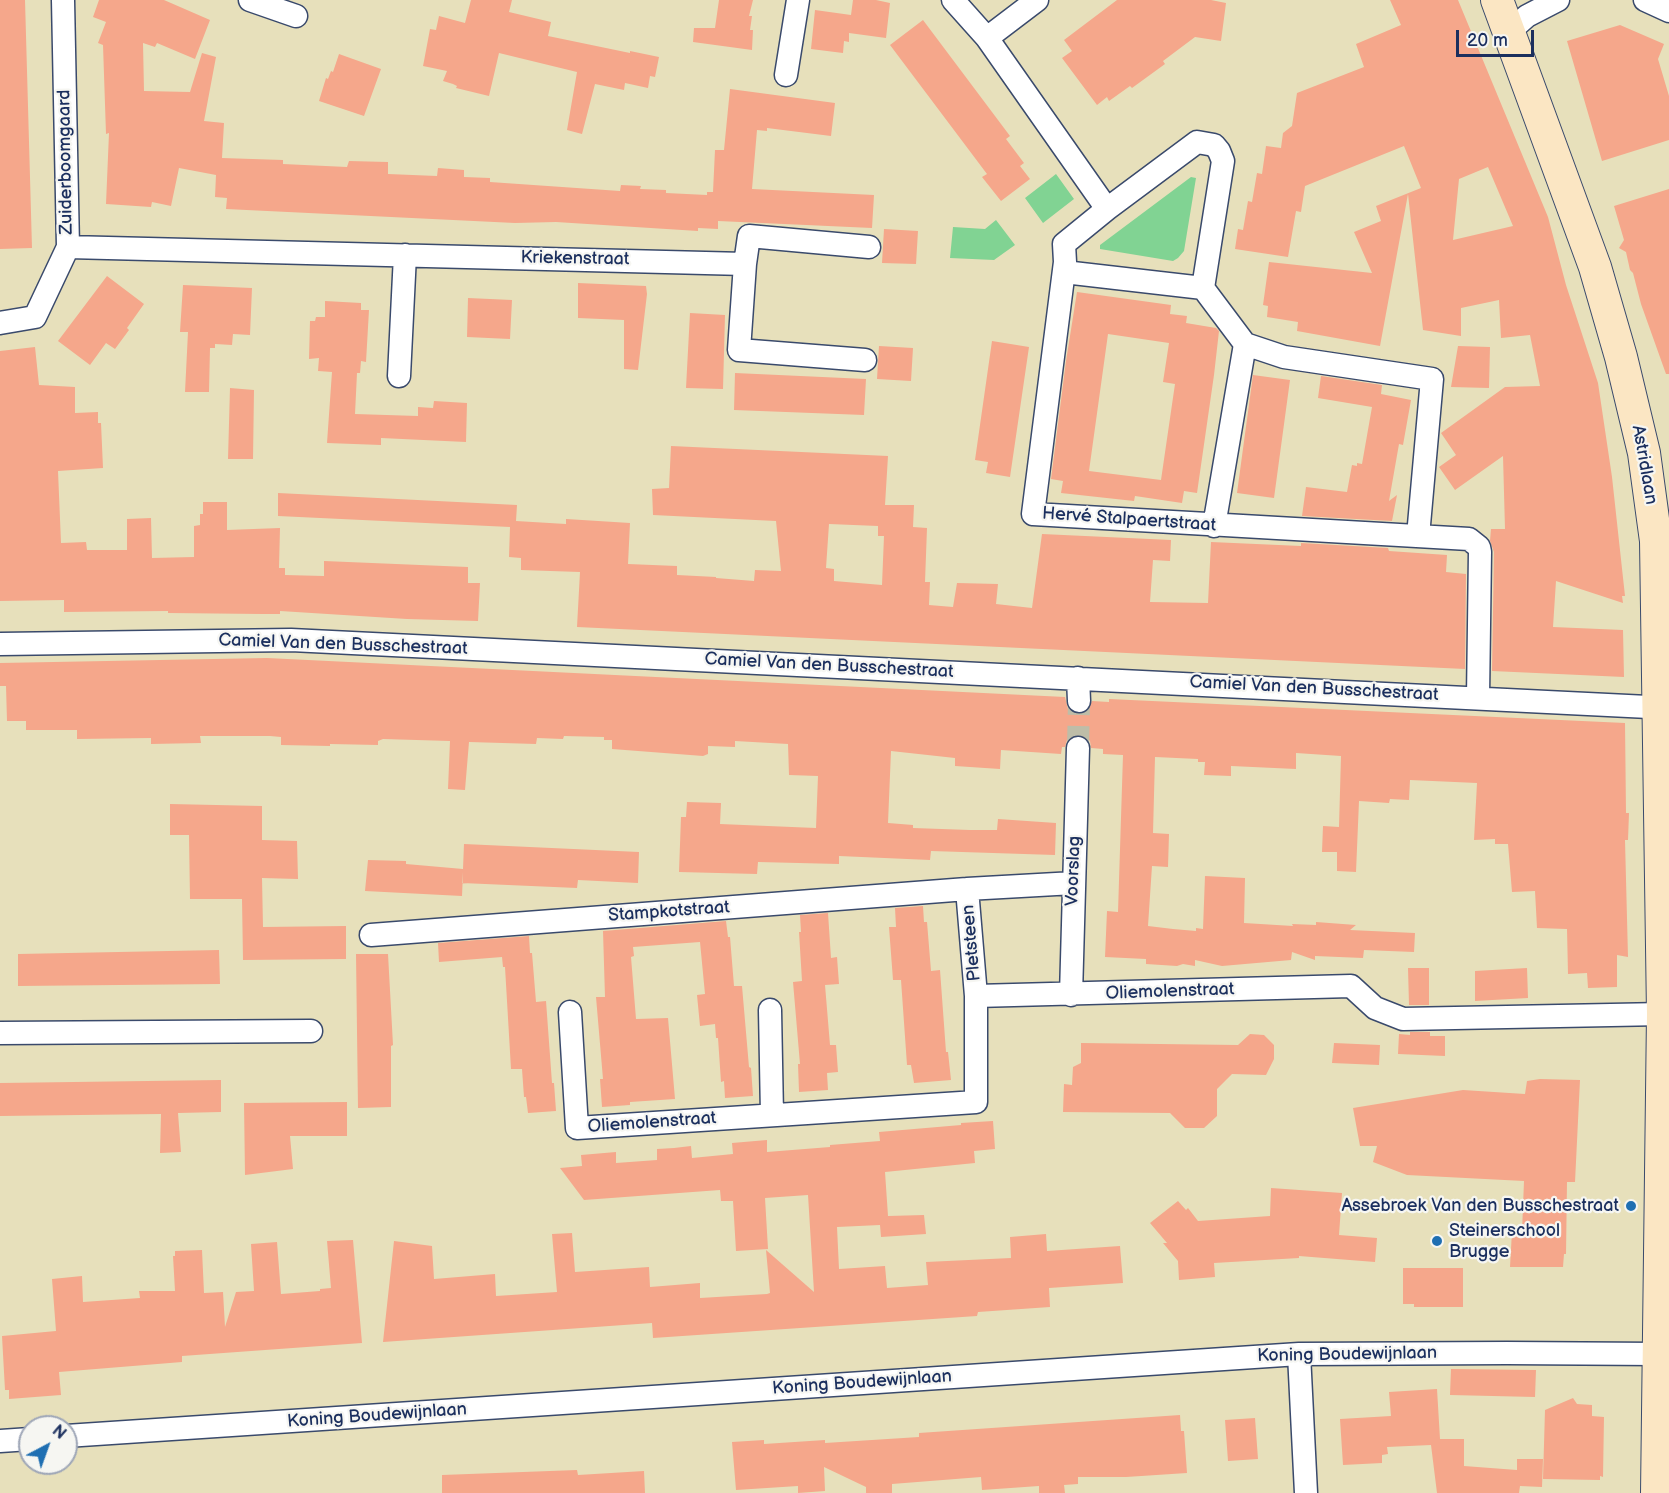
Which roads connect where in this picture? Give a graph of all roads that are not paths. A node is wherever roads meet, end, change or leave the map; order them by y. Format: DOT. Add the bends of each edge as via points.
graph roads {
  1 [pos="63,0"];
  2 [pos="250,0"];
  3 [pos="798,0"];
  4 [pos="953,0"];
  5 [pos="1037,0"];
  6 [pos="1497,0"];
  7 [pos="1558,0"];
  8 [pos="1645,0"];
  9 [pos="1669,11"];
  10 [pos="296,16"];
  11 [pos="1510,30"];
  12 [pos="987,38"];
  13 [pos="786,75"];
  14 [pos="1107,209"];
  15 [pos="68,247"];
  16 [pos="869,247"];
  17 [pos="405,255"];
  18 [pos="745,264"];
  19 [pos="1064,272"];
  20 [pos="1203,288"];
  21 [pos="0,323"];
  22 [pos="1245,344"];
  23 [pos="865,360"];
  24 [pos="399,376"];
  25 [pos="1214,526"];
  26 [pos="1418,536"];
  27 [pos="0,644"];
  28 [pos="1078,678"];
  29 [pos="1478,697"];
  30 [pos="1079,701"];
  31 [pos="1663,707"];
  32 [pos="1078,748"];
  33 [pos="1074,883"];
  34 [pos="967,889"];
  35 [pos="371,935"];
  36 [pos="1071,995"];
  37 [pos="976,996"];
  38 [pos="770,1010"];
  39 [pos="570,1012"];
  40 [pos="1663,1014"];
  41 [pos="311,1031"];
  42 [pos="0,1033"];
  43 [pos="772,1115"];
  44 [pos="1299,1354"];
  45 [pos="1664,1355"];
  46 [pos="78,1435"];
  47 [pos="18,1440"];
  48 [pos="0,1441"];
  49 [pos="1306,1493"];
  50 [pos="1657,1493"];
  1 -- 15 [label="street, Zuiderboomgaard"];
  2 -- 10 [label="street"];
  3 -- 13 [label="street"];
  4 -- 12 [label="street"];
  5 -- 12 [label="street"];
  6 -- 11 [label="main road, Astridlaan"];
  7 -- 11 [label="street"];
  8 -- 9 [label="street"];
  11 -- 31 [label="main road, Astridlaan" via="1595,267 1644,453 1656,541"];
  12 -- 14 [label="street"];
  14 -- 19 [label="street, Hervé Stalpaertstraat" via="1064,244"];
  14 -- 20 [label="street" via="1197,142 1214,145 1223,161"];
  15 -- 17 [label="street, Kriekenstraat"];
  15 -- 21 [label="street, Zuiderboomgaard" via="34,317"];
  16 -- 18 [label="street" via="750,236"];
  17 -- 18 [label="street, Kriekenstraat"];
  17 -- 24 [label="street"];
  18 -- 23 [label="street" via="739,350"];
  19 -- 20 [label="street"];
  19 -- 25 [label="street, Hervé Stalpaertstraat" via="1033,514"];
  20 -- 22 [label="street"];
  22 -- 25 [label="street"];
  22 -- 26 [label="street" via="1284,357 1432,379"];
  25 -- 26 [label="street, Hervé Stalpaertstraat"];
  26 -- 29 [label="street, Hervé Stalpaertstraat" via="1463,538 1479,547"];
  27 -- 28 [label="street, Camiel Van den Busschestraat" via="283,640"];
  28 -- 29 [label="street, Camiel Van den Busschestraat"];
  28 -- 30 [label="street"];
  29 -- 31 [label="street, Camiel Van den Busschestraat"];
  31 -- 40 [label="main road, Astridlaan"];
  32 -- 33 [label="street, Voorslag"];
  33 -- 34 [label="street, Pletsteen"];
  33 -- 36 [label="street, Voorslag"];
  34 -- 35 [label="street, Stampkotstraat"];
  34 -- 37 [label="street, Pletsteen"];
  36 -- 37 [label="street, Oliemolenstraat"];
  36 -- 40 [label="street, Oliemolenstraat" via="1351,986 1375,1008 1403,1019"];
  37 -- 43 [label="street, Oliemolenstraat" via="976,1102"];
  38 -- 43 [label="street"];
  39 -- 43 [label="street, Oliemolenstraat" via="577,1128"];
  40 -- 45 [label="main road, Astridlaan"];
  41 -- 42 [label="street"];
  44 -- 45 [label="street, Koning Boudewijnlaan"];
  44 -- 46 [label="street, Koning Boudewijnlaan"];
  44 -- 49 [label="street"];
  45 -- 50 [label="main road, Astridlaan"];
  47 -- 48 [label="street"];
}
